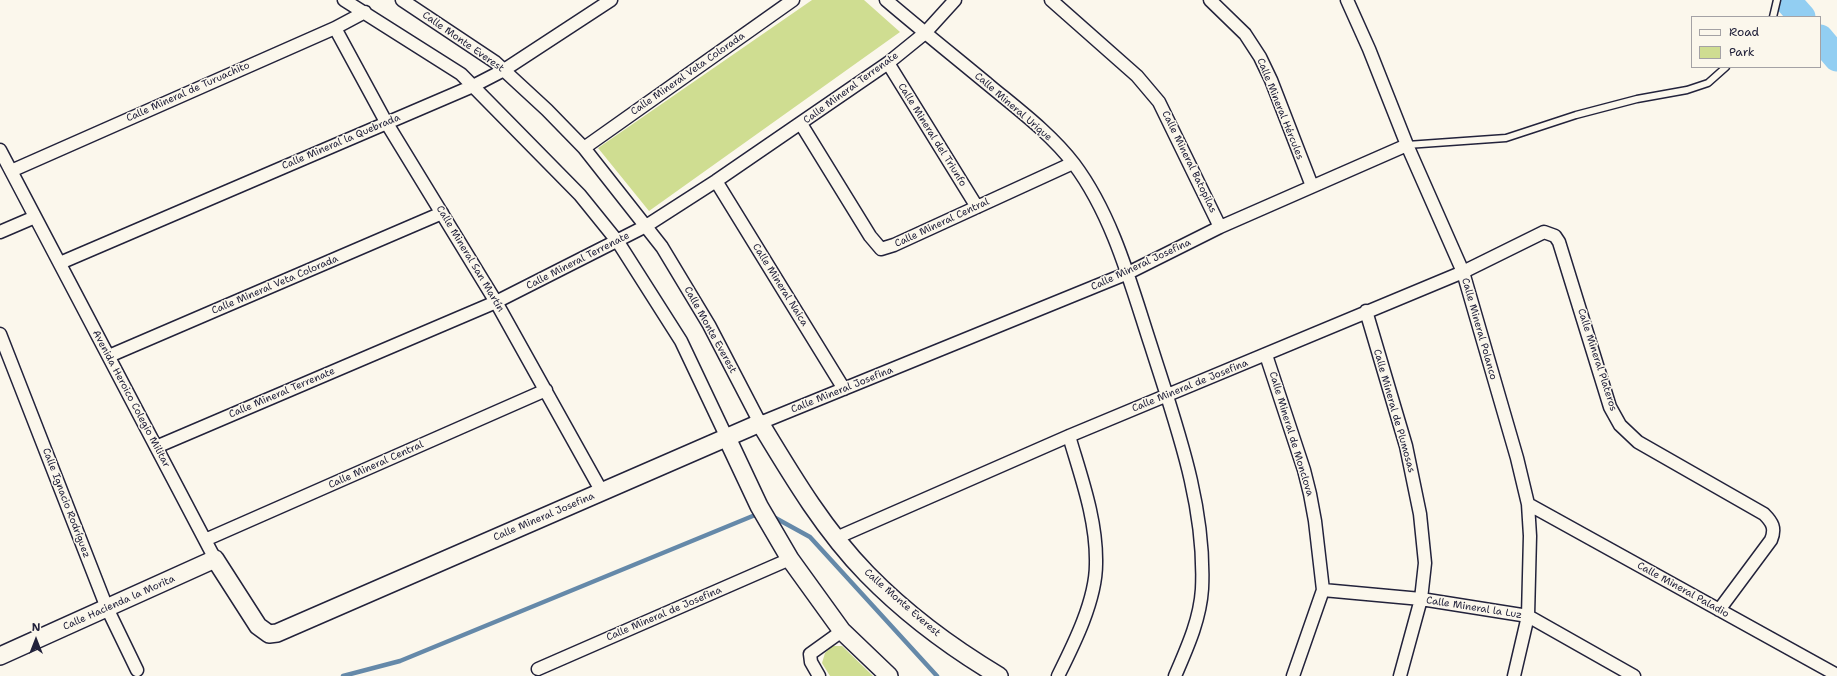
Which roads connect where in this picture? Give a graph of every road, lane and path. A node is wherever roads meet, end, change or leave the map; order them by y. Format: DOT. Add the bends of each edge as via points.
graph roads {
  1 [pos="344,0"];
  2 [pos="611,0"];
  3 [pos="793,0"];
  4 [pos="886,0"];
  5 [pos="955,0"];
  6 [pos="1051,0"];
  7 [pos="1210,0"];
  8 [pos="1347,0"];
  9 [pos="1777,0"];
  10 [pos="412,2"];
  11 [pos="365,12"];
  12 [pos="1773,16"];
  13 [pos="335,28"];
  14 [pos="925,32"];
  15 [pos="888,63"];
  16 [pos="1725,68"];
  17 [pos="504,70"];
  18 [pos="473,86"];
  19 [pos="386,122"];
  20 [pos="801,124"];
  21 [pos="1407,145"];
  22 [pos="584,148"];
  23 [pos="0,150"];
  24 [pos="1073,163"];
  25 [pos="11,171"];
  26 [pos="716,181"];
  27 [pos="1312,186"];
  28 [pos="977,207"];
  29 [pos="442,213"];
  30 [pos="35,217"];
  31 [pos="646,226"];
  32 [pos="1220,226"];
  33 [pos="0,232"];
  34 [pos="1544,232"];
  35 [pos="618,242"];
  36 [pos="60,263"];
  37 [pos="1463,272"];
  38 [pos="1128,273"];
  39 [pos="496,302"];
  40 [pos="1366,311"];
  41 [pos="0,334"];
  42 [pos="1266,355"];
  43 [pos="109,356"];
  44 [pos="844,389"];
  45 [pos="546,390"];
  46 [pos="1166,395"];
  47 [pos="760,423"];
  48 [pos="1069,436"];
  49 [pos="727,438"];
  50 [pos="156,447"];
  51 [pos="602,492"];
  52 [pos="1528,504"];
  53 [pos="836,538"];
  54 [pos="205,540"];
  55 [pos="216,559"];
  56 [pos="790,559"];
  57 [pos="1323,590"];
  58 [pos="1421,599"];
  59 [pos="107,608"];
  60 [pos="1719,610"];
  61 [pos="1528,616"];
  62 [pos="842,631"];
  63 [pos="277,633"];
  64 [pos="0,656"];
  65 [pos="538,669"];
  66 [pos="136,670"];
  67 [pos="819,676"];
  68 [pos="889,676"];
  69 [pos="999,676"];
  70 [pos="1058,676"];
  71 [pos="1175,676"];
  72 [pos="1293,676"];
  73 [pos="1400,676"];
  74 [pos="1514,676"];
  75 [pos="1634,676"];
  76 [pos="1837,676"];
  1 -- 11 [label="street"];
  2 -- 17 [label="street, Calle Mineral la Quebrada"];
  3 -- 22 [label="street, Calle Mineral Veta Colorada"];
  4 -- 14 [label="street, Calle Mineral Urique"];
  5 -- 14 [label="street, Calle Mineral Terrenate"];
  6 -- 32 [label="street, Calle Mineral Batopilas" via="1137,76 1159,102"];
  7 -- 27 [label="street, Calle Mineral Hércules" via="1245,34 1260,57"];
  8 -- 21 [label="street, Calle Mineral Polanco"];
  9 -- 12 [label="lane"];
  10 -- 17 [label="street, Calle Monte Everest"];
  11 -- 13 [label="street, Calle Mineral de Turuachito"];
  11 -- 18 [label="street" via="461,74"];
  13 -- 19 [label="street, Calle Mineral San Martín"];
  13 -- 25 [label="street, Calle Mineral de Turuachito"];
  14 -- 15 [label="street, Calle Mineral Terrenate"];
  14 -- 24 [label="street, Calle Mineral Urique" via="1019,109"];
  15 -- 20 [label="street, Calle Mineral Terrenate"];
  15 -- 28 [label="street, Calle Mineral del Triunfo"];
  16 -- 21 [label="lane" via="1708,83 1687,90 1637,99 1576,115 1506,138"];
  17 -- 18 [label="street, Calle Mineral la Quebrada"];
  17 -- 22 [label="street, Calle Monte Everest"];
  18 -- 19 [label="street, Calle Mineral la Quebrada"];
  18 -- 35 [label="street" via="580,195"];
  19 -- 29 [label="street, Calle Mineral San Martín"];
  19 -- 36 [label="street, Calle Mineral la Quebrada"];
  20 -- 26 [label="street, Calle Mineral Terrenate"];
  20 -- 28 [label="street, Calle Mineral Central" via="870,236 881,248 894,245"];
  21 -- 27 [label="street, Calle Mineral Josefina"];
  21 -- 37 [label="street, Calle Mineral Polanco"];
  22 -- 31 [label="street, Calle Monte Everest"];
  23 -- 25 [label="street, Avenida Heroico Colegio Militar"];
  24 -- 28 [label="street, Calle Mineral Central"];
  24 -- 38 [label="street, Calle Mineral Urique" via="1088,185 1107,222"];
  25 -- 30 [label="street, Avenida Heroico Colegio Militar"];
  26 -- 31 [label="street, Calle Mineral Terrenate"];
  26 -- 44 [label="street, Calle Mineral Naica"];
  27 -- 32 [label="street, Calle Mineral Josefina"];
  29 -- 39 [label="street, Calle Mineral San Martín"];
  29 -- 43 [label="street, Calle Mineral Veta Colorada"];
  30 -- 33 [label="street"];
  30 -- 36 [label="street, Avenida Heroico Colegio Militar"];
  31 -- 35 [label="street, Calle Mineral Terrenate"];
  31 -- 47 [label="street, Calle Monte Everest" via="662,247 709,325"];
  32 -- 38 [label="street, Calle Mineral Josefina"];
  34 -- 37 [label="street, Calle Mineral de Josefina"];
  34 -- 60 [label="street, Calle Mineral Plateros" via="1555,236 1559,242 1610,408 1620,426 1638,442 1764,514 1772,522 1774,529 1769,544"];
  35 -- 39 [label="street, Calle Mineral Terrenate"];
  35 -- 49 [label="street" via="681,341"];
  36 -- 43 [label="street, Avenida Heroico Colegio Militar"];
  37 -- 40 [label="street, Calle Mineral de Josefina"];
  37 -- 52 [label="street, Calle Mineral Polanco"];
  38 -- 44 [label="street, Calle Mineral Josefina"];
  38 -- 46 [label="street, Calle Mineral Urique"];
  39 -- 45 [label="street, Calle Mineral San Martín"];
  39 -- 50 [label="street, Calle Mineral Terrenate"];
  40 -- 42 [label="street, Calle Mineral de Josefina"];
  40 -- 58 [label="street, Calle Mineral de Plumosas" via="1406,446 1420,514 1425,563"];
  41 -- 59 [label="street, Calle Ignacio Rodríguez"];
  42 -- 46 [label="street, Calle Mineral de Josefina"];
  42 -- 57 [label="street, Calle Mineral de Monclova" via="1307,482 1315,521"];
  43 -- 50 [label="street, Avenida Heroico Colegio Militar"];
  44 -- 47 [label="street, Calle Mineral Josefina"];
  45 -- 51 [label="street, Calle Mineral San Martín"];
  45 -- 54 [label="street, Calle Mineral Central"];
  46 -- 48 [label="street, Calle Mineral de Josefina"];
  46 -- 71 [label="street, Calle Mineral Urique" via="1187,461 1201,534 1202,591 1190,641"];
  47 -- 49 [label="street, Calle Mineral Josefina"];
  47 -- 53 [label="street, Calle Monte Everest" via="802,492"];
  48 -- 53 [label="street, Calle Mineral de Josefina"];
  48 -- 70 [label="street" via="1089,507 1094,531 1096,565 1083,621"];
  49 -- 51 [label="street, Calle Mineral Josefina"];
  49 -- 56 [label="street" via="763,513"];
  50 -- 54 [label="street, Avenida Heroico Colegio Militar"];
  51 -- 63 [label="street, Calle Mineral Josefina"];
  52 -- 60 [label="street, Calle Mineral Paladio"];
  52 -- 61 [label="street, Calle Mineral Polanco"];
  53 -- 69 [label="street, Calle Monte Everest" via="867,574 918,620 964,655"];
  54 -- 55 [label="street, Avenida Heroico Colegio Militar"];
  55 -- 59 [label="street, Calle Hacienda la Morita"];
  55 -- 63 [label="street, Avenida Heroico Colegio Militar" via="258,626 269,634"];
  56 -- 62 [label="street"];
  56 -- 65 [label="street, Calle Mineral de Josefina"];
  57 -- 58 [label="street, Calle Mineral la Luz"];
  57 -- 72 [label="street, Calle Mineral de Monclova"];
  58 -- 61 [label="street, Calle Mineral la Luz"];
  58 -- 73 [label="street, Calle Mineral de Plumosas"];
  59 -- 64 [label="street, Calle Hacienda la Morita"];
  59 -- 66 [label="street, Calle Ignacio Rodríguez"];
  60 -- 76 [label="street, Calle Mineral Paladio"];
  61 -- 74 [label="street, Calle Mineral Polanco"];
  61 -- 75 [label="street, Calle Mineral la Luz"];
  62 -- 67 [label="street" via="810,656"];
  62 -- 68 [label="street"];
}
